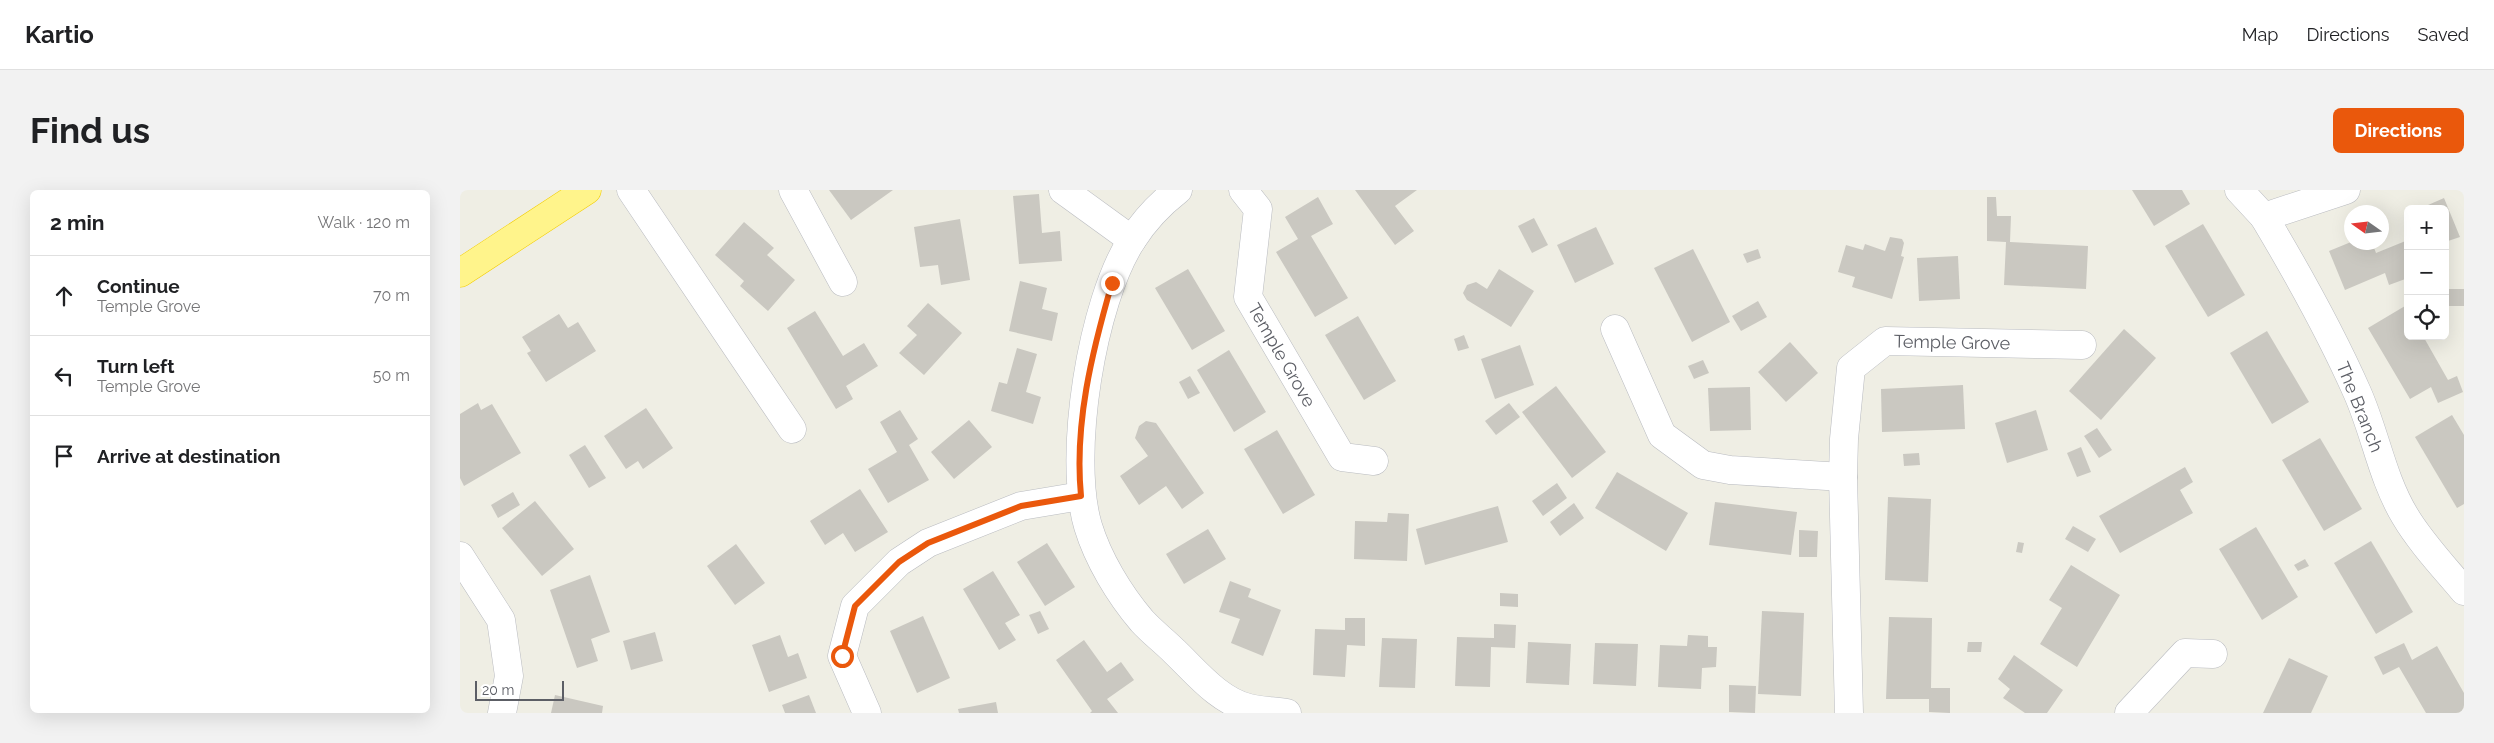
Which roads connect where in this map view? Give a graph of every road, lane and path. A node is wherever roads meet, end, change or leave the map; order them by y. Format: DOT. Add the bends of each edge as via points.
graph roads {
  1 [pos="587,190"];
  2 [pos="631,190"];
  3 [pos="793,190"];
  4 [pos="1063,190"];
  5 [pos="1178,190"];
  6 [pos="1243,190"];
  7 [pos="2239,190"];
  8 [pos="2346,190"];
  9 [pos="2264,217"];
  10 [pos="1132,240"];
  11 [pos="460,273"];
  12 [pos="843,282"];
  13 [pos="1615,329"];
  14 [pos="2082,345"];
  15 [pos="792,429"];
  16 [pos="1374,461"];
  17 [pos="1843,477"];
  18 [pos="1081,496"];
  19 [pos="460,556"];
  20 [pos="2464,591"];
  21 [pos="2213,654"];
  22 [pos="1216,703"];
  23 [pos="502,713"];
  24 [pos="867,713"];
  25 [pos="1287,713"];
  26 [pos="1849,713"];
  27 [pos="2129,713"];
  1 -- 11 [label="highway"];
  2 -- 15 [label="street"];
  3 -- 12 [label="street"];
  4 -- 10 [label="street"];
  5 -- 10 [label="street" via="1161,204"];
  6 -- 16 [label="street, Temple Grove" via="1258,209 1248,297 1342,456"];
  7 -- 9 [label="street, The Branch"];
  8 -- 9 [label="street"];
  9 -- 20 [label="street, The Branch" via="2309,294 2357,393 2405,516"];
  10 -- 18 [label="street" via="1112,283 1091,365 1081,428"];
  13 -- 17 [label="street" via="1662,435 1703,465 1730,470"];
  14 -- 17 [label="street, Temple Grove" via="1885,341 1851,368"];
  17 -- 26 [label="street, Temple Grove"];
  18 -- 22 [label="street" via="1088,526 1117,587"];
  18 -- 24 [label="street" via="1021,506 928,543 899,562 855,606 842,656"];
  19 -- 23 [label="street" via="501,620 509,676"];
  21 -- 27 [label="street" via="2185,653"];
  22 -- 25 [label="street"];
}
